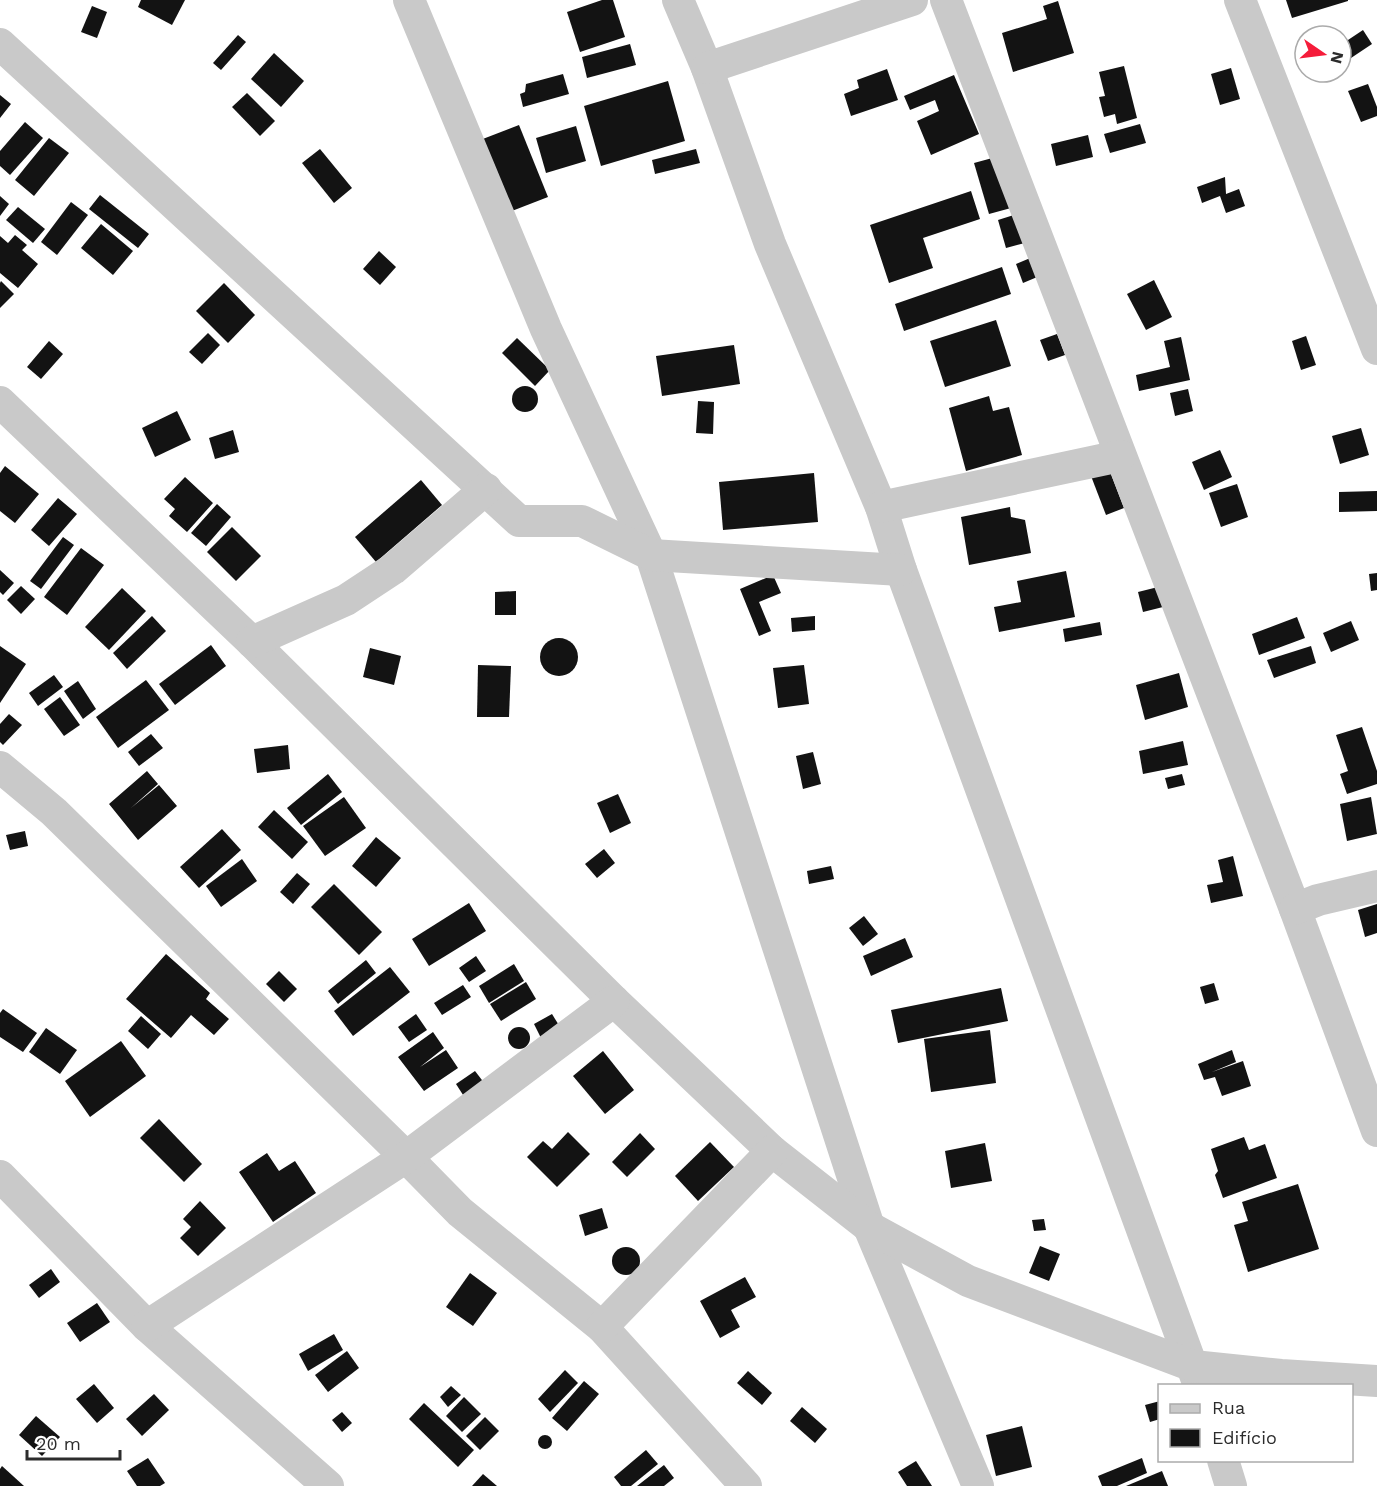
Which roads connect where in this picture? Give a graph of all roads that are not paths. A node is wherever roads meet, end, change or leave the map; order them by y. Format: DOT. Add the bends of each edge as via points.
graph roads {
  1 [pos="409,0"];
  2 [pos="678,0"];
  3 [pos="912,0"];
  4 [pos="946,0"];
  5 [pos="1240,0"];
  6 [pos="0,44"];
  7 [pos="707,68"];
  8 [pos="1377,349"];
  9 [pos="4,414"];
  10 [pos="1120,456"];
  11 [pos="486,489"];
  12 [pos="881,507"];
  13 [pos="651,555"];
  14 [pos="901,570"];
  15 [pos="252,642"];
  16 [pos="0,767"];
  17 [pos="1377,886"];
  18 [pos="1295,909"];
  19 [pos="614,1001"];
  20 [pos="1377,1131"];
  21 [pos="772,1151"];
  22 [pos="406,1157"];
  23 [pos="0,1176"];
  24 [pos="869,1227"];
  25 [pos="147,1326"];
  26 [pos="602,1327"];
  27 [pos="1196,1376"];
  28 [pos="1377,1381"];
  29 [pos="1223,1462"];
  30 [pos="328,1486"];
  31 [pos="746,1486"];
  32 [pos="978,1486"];
  33 [pos="1231,1486"];
  1 -- 13 [label="street" via="546,329"];
  2 -- 7 [label="street"];
  3 -- 7 [label="street"];
  4 -- 10 [label="street"];
  5 -- 8 [label="street"];
  6 -- 11 [label="street"];
  7 -- 12 [label="street" via="770,244"];
  9 -- 15 [label="street"];
  10 -- 12 [label="street"];
  10 -- 18 [label="street"];
  11 -- 13 [label="street" via="519,521 582,521"];
  11 -- 15 [label="street" via="393,569 346,600"];
  12 -- 14 [label="street"];
  13 -- 14 [label="street"];
  13 -- 24 [label="street"];
  14 -- 27 [label="street"];
  15 -- 19 [label="street"];
  16 -- 22 [label="street" via="54,812"];
  17 -- 18 [label="street"];
  18 -- 20 [label="street"];
  19 -- 21 [label="street"];
  19 -- 22 [label="street"];
  21 -- 24 [label="street"];
  21 -- 26 [label="street"];
  22 -- 25 [label="street"];
  22 -- 26 [label="street" via="460,1212"];
  23 -- 25 [label="street"];
  24 -- 27 [label="street" via="968,1281"];
  24 -- 32 [label="street"];
  25 -- 30 [label="street"];
  26 -- 31 [label="street"];
  27 -- 28 [label="street" via="1281,1375"];
  29 -- 33 [label="street"];
}
